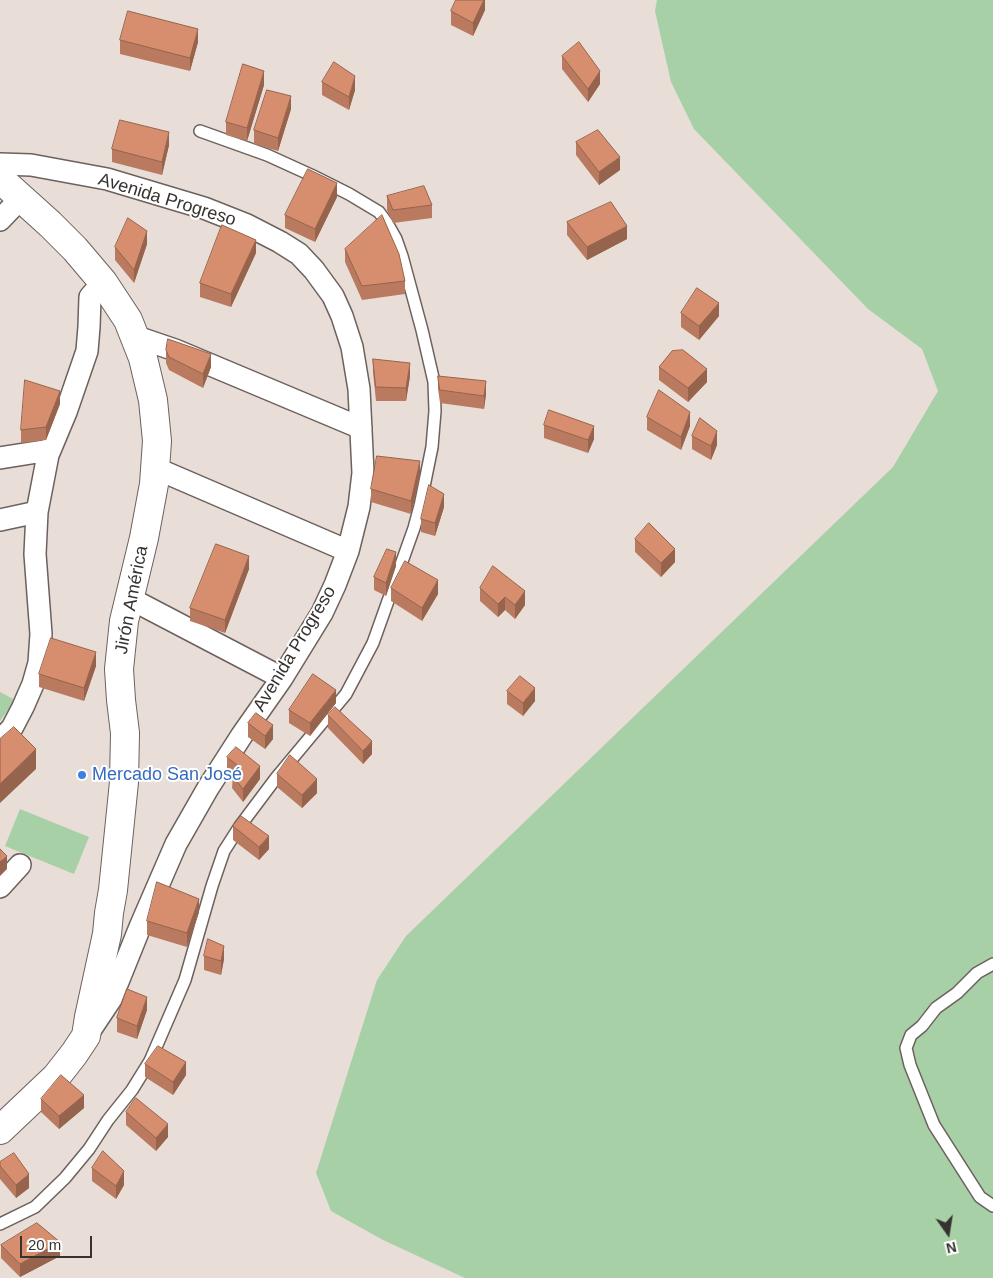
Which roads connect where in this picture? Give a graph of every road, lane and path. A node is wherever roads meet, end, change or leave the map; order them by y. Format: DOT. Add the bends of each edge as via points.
graph roads {
  1 [pos="200,131"];
  2 [pos="0,164"];
  3 [pos="0,179"];
  4 [pos="21,198"];
  5 [pos="0,220"];
  6 [pos="103,282"];
  7 [pos="134,336"];
  8 [pos="361,428"];
  9 [pos="50,450"];
  10 [pos="0,458"];
  11 [pos="155,468"];
  12 [pos="37,512"];
  13 [pos="0,520"];
  14 [pos="348,551"];
  15 [pos="129,598"];
  16 [pos="282,678"];
  17 [pos="0,741"];
  18 [pos="20,865"];
  19 [pos="0,887"];
  20 [pos="993,964"];
  21 [pos="86,1036"];
  22 [pos="0,1130"];
  23 [pos="993,1206"];
  24 [pos="0,1224"];
  1 -- 24 [label="lane" via="311,175 378,212 387,223 402,256 434,382 432,447 414,528 373,643 346,694 276,778 224,850 185,980 150,1061 65,1178 35,1207"];
  2 -- 8 [label="street, Avenida Progreso" via="31,164 107,179 204,208 247,225 299,254 333,296 342,316 352,347"];
  3 -- 4 [label="street, Jirón América"];
  4 -- 5 [label="street"];
  4 -- 6 [label="street, Jirón América" via="75,249"];
  6 -- 7 [label="street, Jirón América" via="128,320"];
  6 -- 9 [label="street" via="90,297 87,352"];
  7 -- 8 [label="street"];
  7 -- 11 [label="street, Jirón América" via="153,400 158,442"];
  8 -- 14 [label="street, Avenida Progreso" via="361,490"];
  9 -- 10 [label="street"];
  9 -- 12 [label="street"];
  11 -- 14 [label="street"];
  11 -- 15 [label="street, Jirón América" via="144,538"];
  12 -- 13 [label="street"];
  12 -- 17 [label="street" via="35,554 41,634 39,663 23,707 12,728"];
  14 -- 16 [label="street, Avenida Progreso" via="322,613"];
  15 -- 16 [label="street"];
  15 -- 21 [label="street, Jirón América" via="119,669 125,733 124,782 107,934"];
  16 -- 21 [label="street, Avenida Progreso" via="208,788 176,844 111,999"];
  18 -- 19 [label="street"];
  20 -- 23 [label="lane" via="977,973 936,1008 911,1035 906,1048 934,1125 980,1197"];
  21 -- 22 [label="street, Jirón América" via="56,1076"];
}
